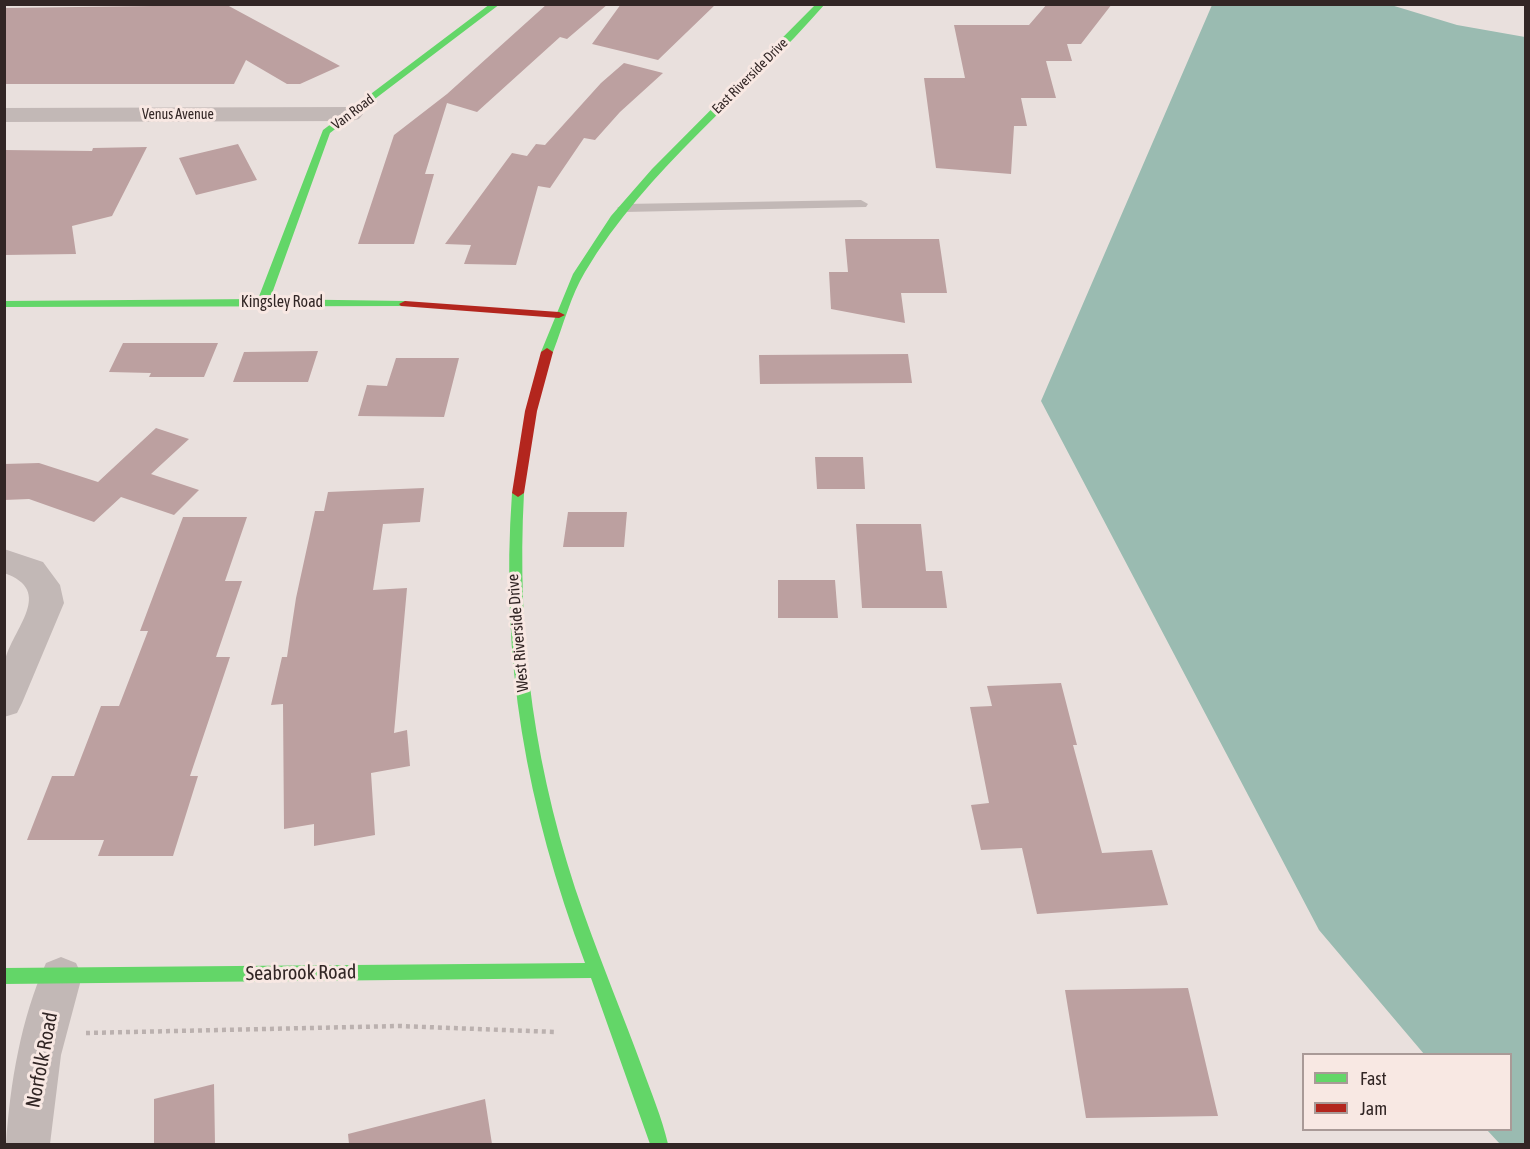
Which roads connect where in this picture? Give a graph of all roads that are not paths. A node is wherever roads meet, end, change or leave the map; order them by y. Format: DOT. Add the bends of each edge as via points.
graph roads {
  1 [pos="496,4"];
  2 [pos="820,4"];
  3 [pos="351,114"];
  4 [pos="4,116"];
  5 [pos="679,147"];
  6 [pos="861,204"];
  7 [pos="624,208"];
  8 [pos="263,302"];
  9 [pos="4,304"];
  10 [pos="560,315"];
  11 [pos="4,561"];
  12 [pos="4,703"];
  13 [pos="597,970"];
  14 [pos="4,976"];
  15 [pos="61,976"];
  16 [pos="28,1144"];
  17 [pos="659,1144"];
  1 -- 3 [label="street, Van Road"];
  2 -- 5 [label="street, East Riverside Drive"];
  3 -- 4 [label="street, Venus Avenue"];
  3 -- 8 [label="street, Van Road" via="326,132"];
  5 -- 7 [label="street, West Riverside Drive"];
  6 -- 7 [label="lane"];
  7 -- 10 [label="street, West Riverside Drive" via="591,252"];
  8 -- 9 [label="street, Kingsley Road"];
  8 -- 10 [label="street, Kingsley Road" via="364,302"];
  10 -- 13 [label="street, West Riverside Drive" via="534,391 520,461 512,558 516,645 529,740 554,845"];
  11 -- 12 [label="street" via="31,570 43,585 47,603"];
  13 -- 15 [label="street, Seabrook Road"];
  13 -- 17 [label="street, West Riverside Drive"];
  14 -- 15 [label="street, Seabrook Road"];
  15 -- 16 [label="street, Norfolk Road" via="39,1055"];
}
